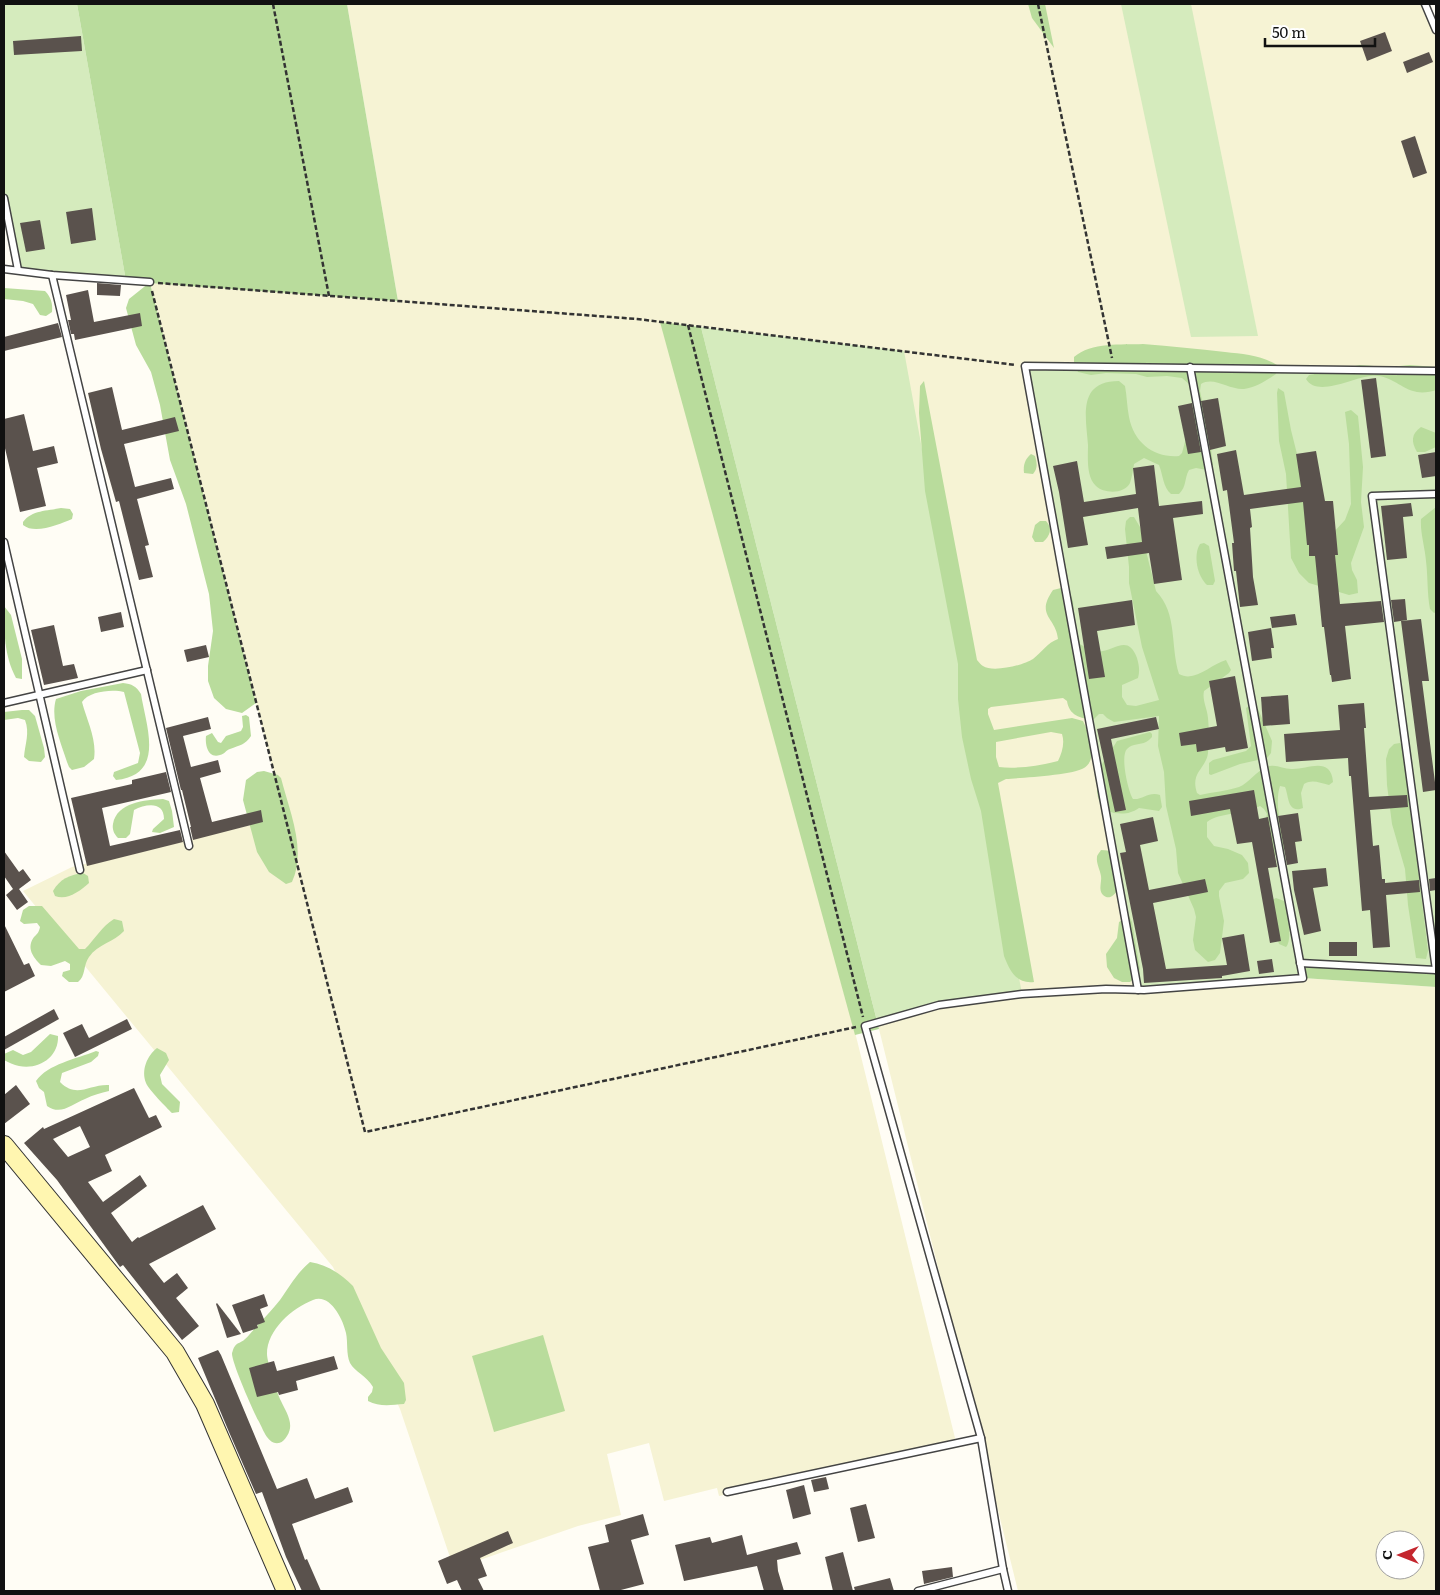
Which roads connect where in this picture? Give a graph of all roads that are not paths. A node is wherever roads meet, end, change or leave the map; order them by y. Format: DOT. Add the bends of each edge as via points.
graph roads {
  1 [pos="1425,4"];
  2 [pos="1436,30"];
  3 [pos="4,198"];
  4 [pos="4,269"];
  5 [pos="18,270"];
  6 [pos="52,275"];
  7 [pos="150,282"];
  8 [pos="1190,368"];
  9 [pos="1436,371"];
  10 [pos="1436,494"];
  11 [pos="4,542"];
  12 [pos="147,670"];
  13 [pos="39,695"];
  14 [pos="4,703"];
  15 [pos="189,846"];
  16 [pos="80,870"];
  17 [pos="1300,963"];
  18 [pos="1436,970"];
  19 [pos="1138,990"];
  20 [pos="4,1145"];
  21 [pos="981,1438"];
  22 [pos="727,1492"];
  23 [pos="1003,1570"];
  24 [pos="286,1591"];
  25 [pos="918,1591"];
  26 [pos="1008,1591"];
  1 -- 2 [label="lane"];
  3 -- 5 [label="lane"];
  4 -- 5 [label="lane"];
  5 -- 6 [label="lane"];
  6 -- 7 [label="lane"];
  6 -- 12 [label="lane"];
  8 -- 9 [label="lane"];
  8 -- 17 [label="lane"];
  8 -- 19 [label="lane" via="1025,366"];
  10 -- 18 [label="lane" via="1372,496"];
  11 -- 13 [label="lane"];
  12 -- 13 [label="lane"];
  12 -- 15 [label="lane"];
  13 -- 14 [label="lane"];
  13 -- 16 [label="lane"];
  17 -- 18 [label="lane"];
  17 -- 19 [label="lane" via="1303,978"];
  19 -- 21 [label="lane" via="1022,994 939,1006 865,1026"];
  20 -- 24 [label="main road" via="175,1352 204,1404"];
  21 -- 22 [label="lane"];
  21 -- 23 [label="lane"];
  23 -- 25 [label="lane"];
  23 -- 26 [label="lane"];
}
